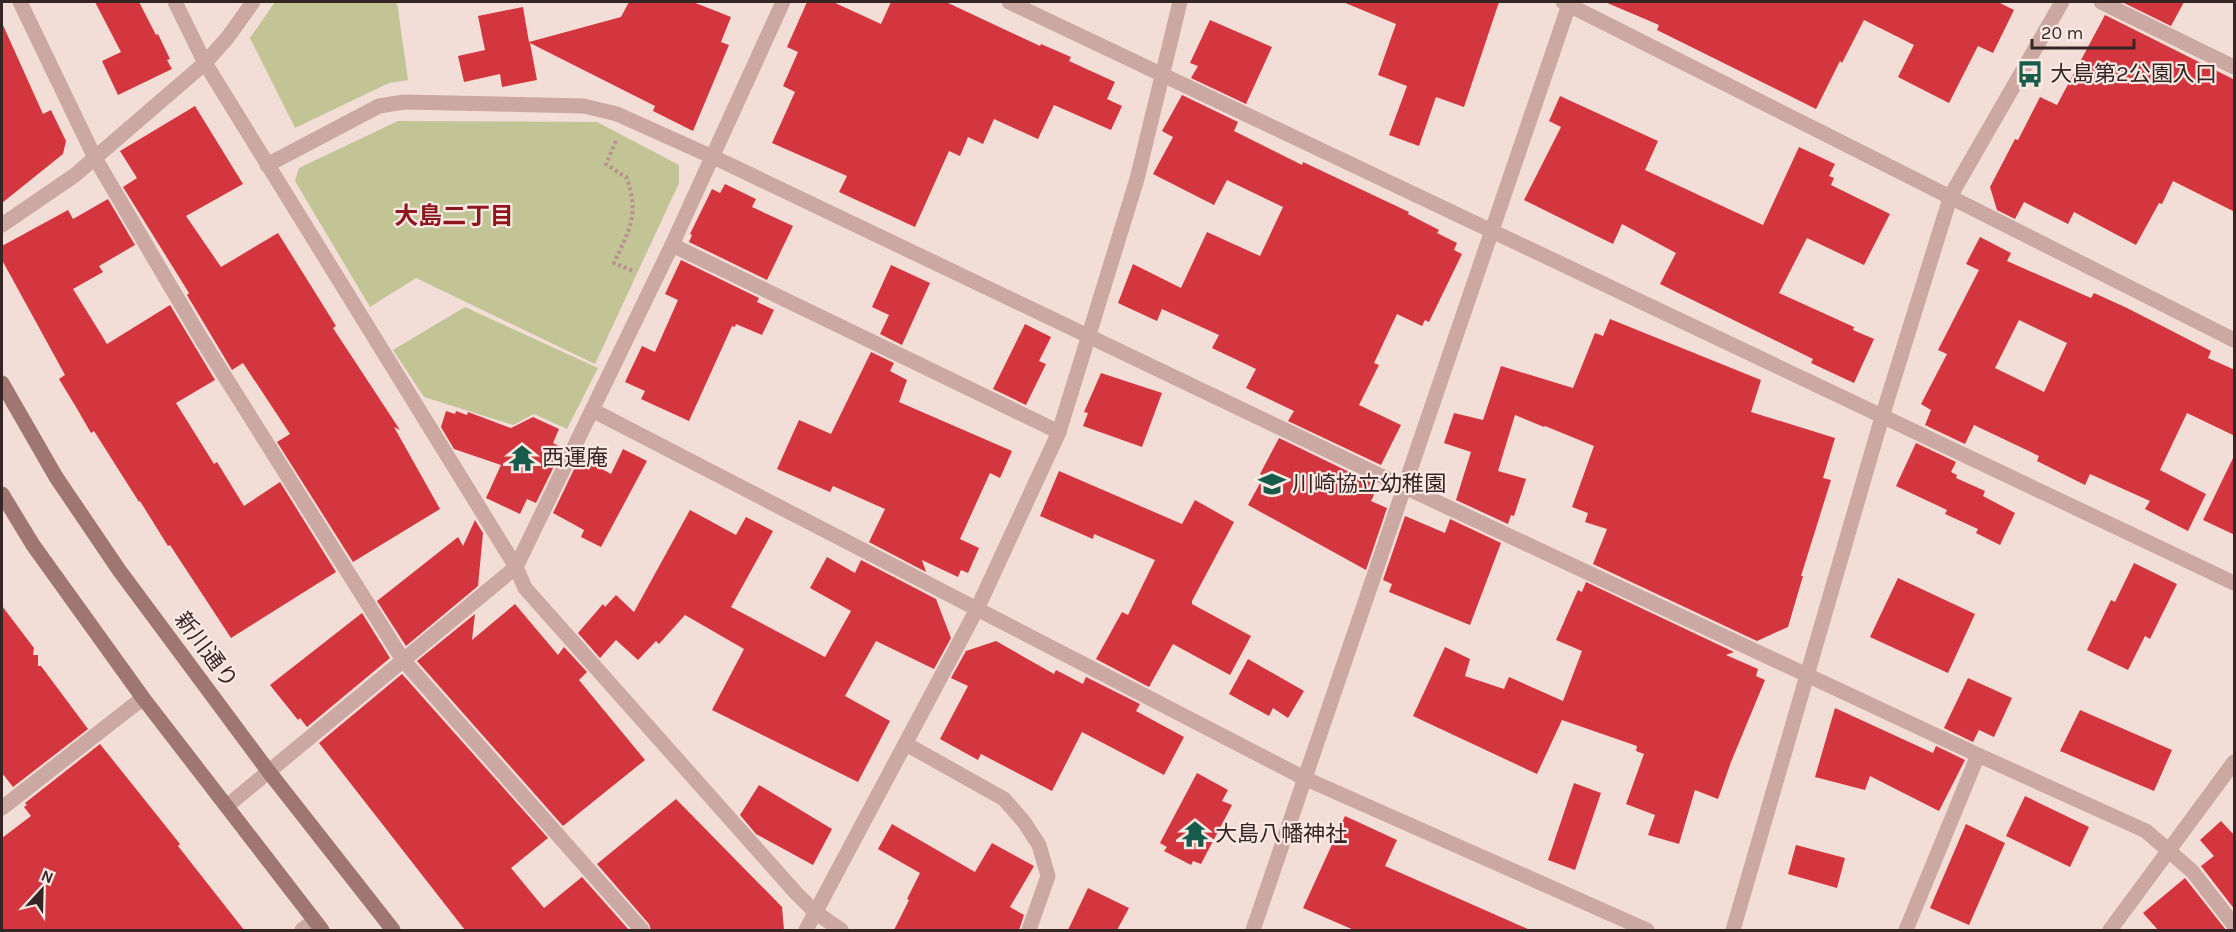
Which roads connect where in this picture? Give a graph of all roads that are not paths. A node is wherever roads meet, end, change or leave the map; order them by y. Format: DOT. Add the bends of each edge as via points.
graph roads {
  1 [pos="20,2"];
  2 [pos="176,2"];
  3 [pos="253,2"];
  4 [pos="783,2"];
  5 [pos="1009,2"];
  6 [pos="1180,2"];
  7 [pos="1568,2"];
  8 [pos="2062,2"];
  9 [pos="2101,2"];
  10 [pos="205,63"];
  11 [pos="2235,67"];
  12 [pos="1162,74"];
  13 [pos="711,156"];
  14 [pos="95,158"];
  15 [pos="267,165"];
  16 [pos="1951,195"];
  17 [pos="2,225"];
  18 [pos="1494,230"];
  19 [pos="672,245"];
  20 [pos="1088,337"];
  21 [pos="2235,340"];
  22 [pos="2,382"];
  23 [pos="592,410"];
  24 [pos="1882,417"];
  25 [pos="1059,432"];
  26 [pos="1404,487"];
  27 [pos="2,494"];
  28 [pos="516,567"];
  29 [pos="2235,583"];
  30 [pos="976,609"];
  31 [pos="404,660"];
  32 [pos="1808,675"];
  33 [pos="143,698"];
  34 [pos="906,744"];
  35 [pos="1978,755"];
  36 [pos="2235,762"];
  37 [pos="269,772"];
  38 [pos="1304,778"];
  39 [pos="227,806"];
  40 [pos="2,808"];
  41 [pos="2169,851"];
  42 [pos="815,912"];
  43 [pos="2235,925"];
  44 [pos="313,927"];
  45 [pos="393,930"];
  46 [pos="642,930"];
  47 [pos="806,930"];
  48 [pos="841,930"];
  49 [pos="1029,930"];
  50 [pos="1253,930"];
  51 [pos="1647,930"];
  52 [pos="1733,930"];
  53 [pos="1906,930"];
  54 [pos="2110,930"];
  1 -- 14 [label="street"];
  2 -- 10 [label="street"];
  3 -- 10 [label="street"];
  4 -- 13 [label="street"];
  5 -- 12 [label="street"];
  6 -- 12 [label="street"];
  7 -- 16 [label="street"];
  7 -- 18 [label="street"];
  8 -- 16 [label="street"];
  9 -- 11 [label="street"];
  10 -- 14 [label="street"];
  10 -- 15 [label="street"];
  12 -- 18 [label="street"];
  12 -- 20 [label="street" via="1137,179"];
  13 -- 15 [label="street" via="617,114 584,106 404,102 379,106"];
  13 -- 19 [label="street"];
  13 -- 20 [label="street"];
  14 -- 17 [label="street"];
  14 -- 31 [label="street" via="202,340"];
  15 -- 28 [label="street"];
  16 -- 21 [label="street"];
  16 -- 24 [label="street"];
  18 -- 24 [label="street"];
  18 -- 26 [label="street"];
  19 -- 23 [label="street"];
  19 -- 25 [label="street"];
  20 -- 25 [label="street"];
  20 -- 26 [label="street"];
  22 -- 37 [label="main road, 新川通り" via="56,477 119,570"];
  23 -- 28 [label="street"];
  23 -- 30 [label="street"];
  24 -- 29 [label="street"];
  24 -- 32 [label="street"];
  25 -- 30 [label="street"];
  26 -- 32 [label="street"];
  26 -- 38 [label="street"];
  27 -- 33 [label="main road"];
  28 -- 31 [label="street"];
  28 -- 42 [label="street" via="525,588"];
  30 -- 34 [label="street"];
  30 -- 38 [label="street"];
  31 -- 37 [label="street"];
  31 -- 46 [label="street"];
  32 -- 35 [label="street"];
  32 -- 52 [label="street"];
  33 -- 39 [label="main road"];
  33 -- 40 [label="street"];
  34 -- 42 [label="street"];
  34 -- 49 [label="street" via="1004,799 1024,822 1039,845 1048,876"];
  35 -- 41 [label="street" via="2146,831"];
  35 -- 53 [label="street"];
  36 -- 41 [label="street"];
  37 -- 39 [label="street"];
  37 -- 45 [label="main road, 新川通り"];
  38 -- 50 [label="street"];
  38 -- 51 [label="street"];
  39 -- 44 [label="main road"];
  41 -- 43 [label="street" via="2192,871"];
  41 -- 54 [label="street"];
  42 -- 47 [label="street"];
  42 -- 48 [label="street"];
}
